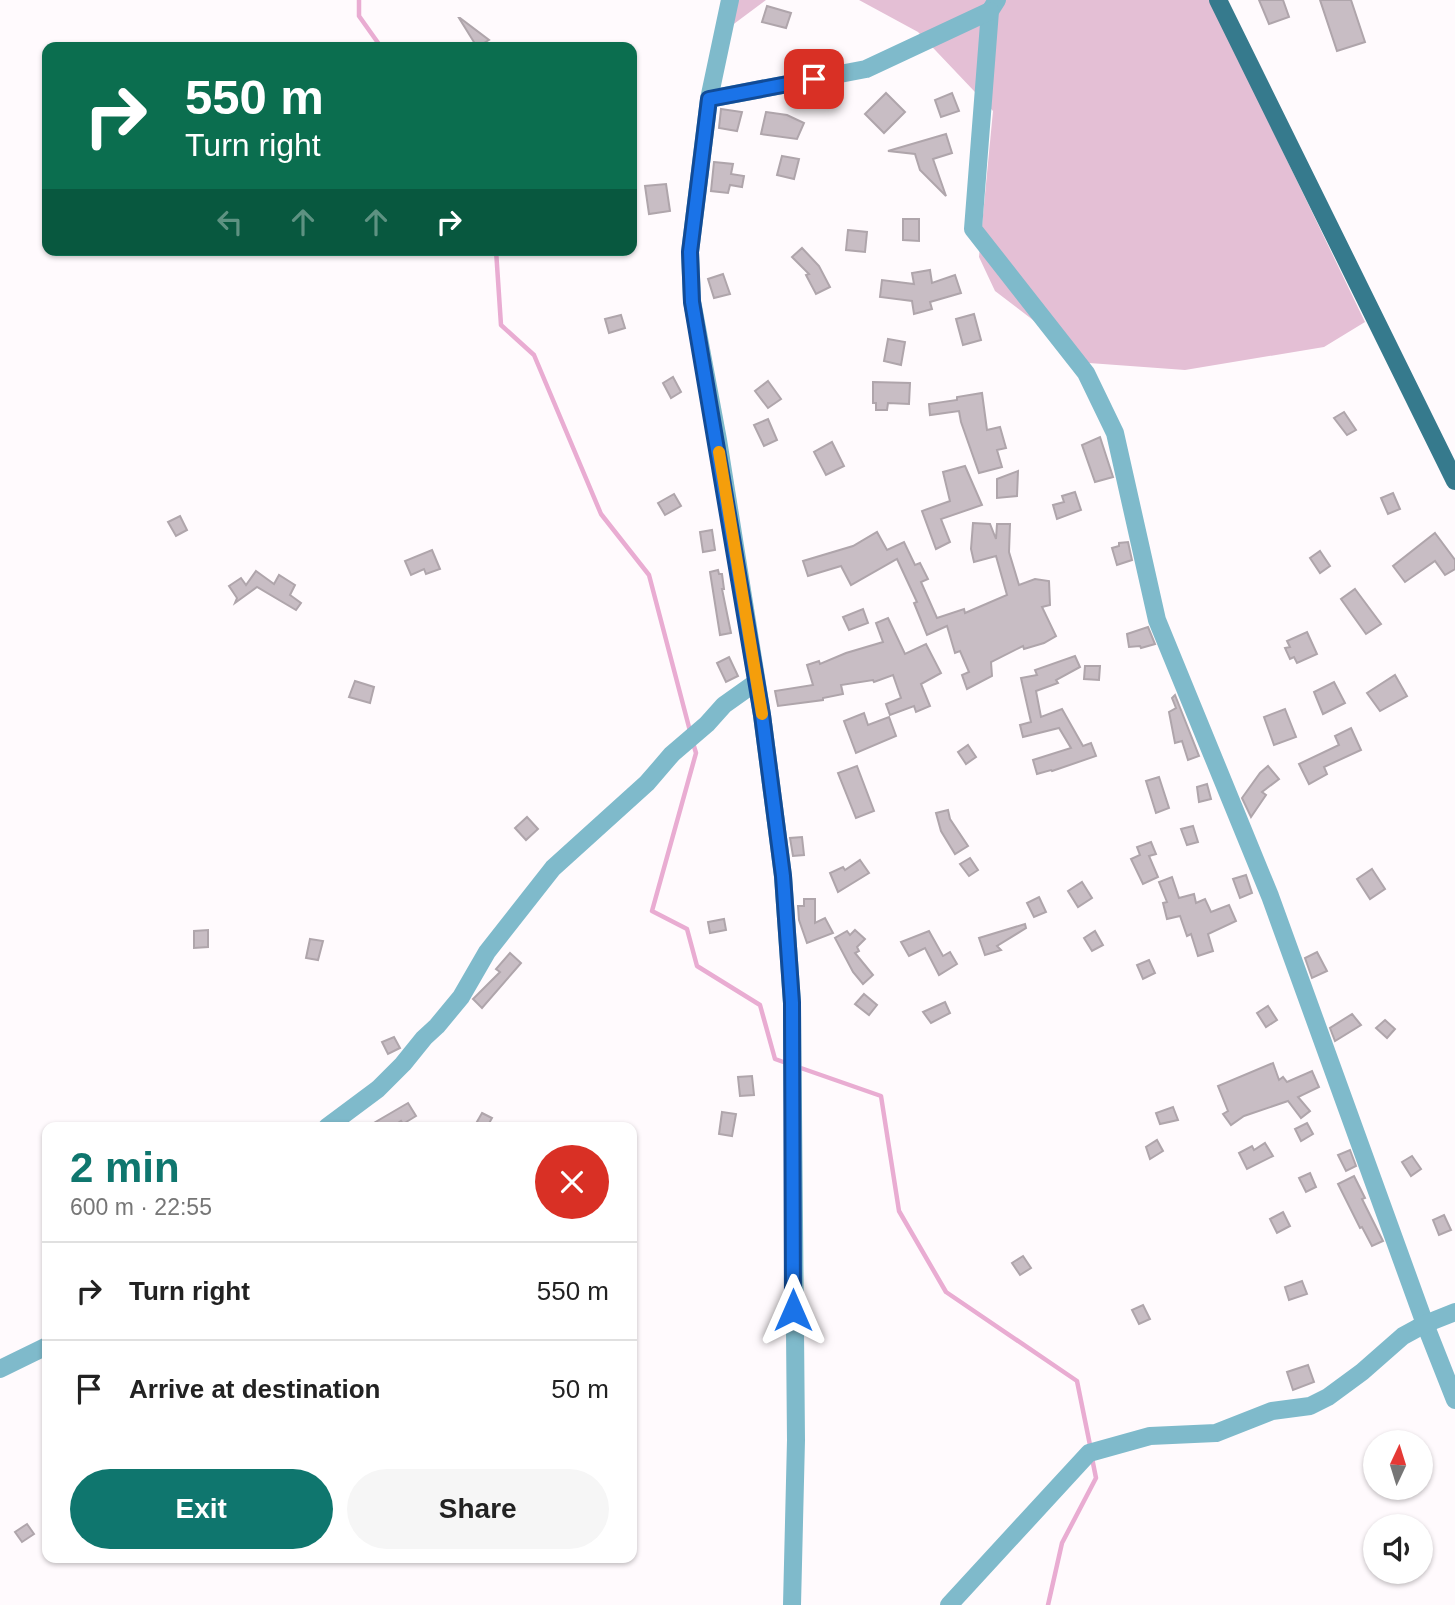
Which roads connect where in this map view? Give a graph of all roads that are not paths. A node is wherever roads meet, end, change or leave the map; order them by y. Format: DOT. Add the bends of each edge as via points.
graph roads {
  1 [pos="730,0"];
  2 [pos="1218,0"];
  3 [pos="993,5"];
  4 [pos="709,99"];
  5 [pos="1455,481"];
  6 [pos="755,682"];
  7 [pos="334,1122"];
  8 [pos="1455,1312"];
  9 [pos="1425,1324"];
  10 [pos="42,1348"];
  11 [pos="0,1369"];
  12 [pos="1455,1400"];
  13 [pos="792,1605"];
  14 [pos="949,1605"];
  1 -- 4 [label="street"];
  2 -- 5 [label="main road"];
  3 -- 4 [label="street" via="866,69"];
  3 -- 9 [label="street" via="973,229 1086,373 1115,433 1157,620 1270,896"];
  4 -- 6 [label="street" via="690,252 692,302"];
  6 -- 7 [label="street" via="724,705 553,868 437,1026 378,1089"];
  6 -- 13 [label="street" via="783,876 792,1003 796,1440"];
  8 -- 9 [label="street"];
  9 -- 12 [label="street"];
  9 -- 14 [label="street" via="1310,1406 1272,1411 1216,1433 1150,1436 1089,1453"];
  10 -- 11 [label="street"];
}
